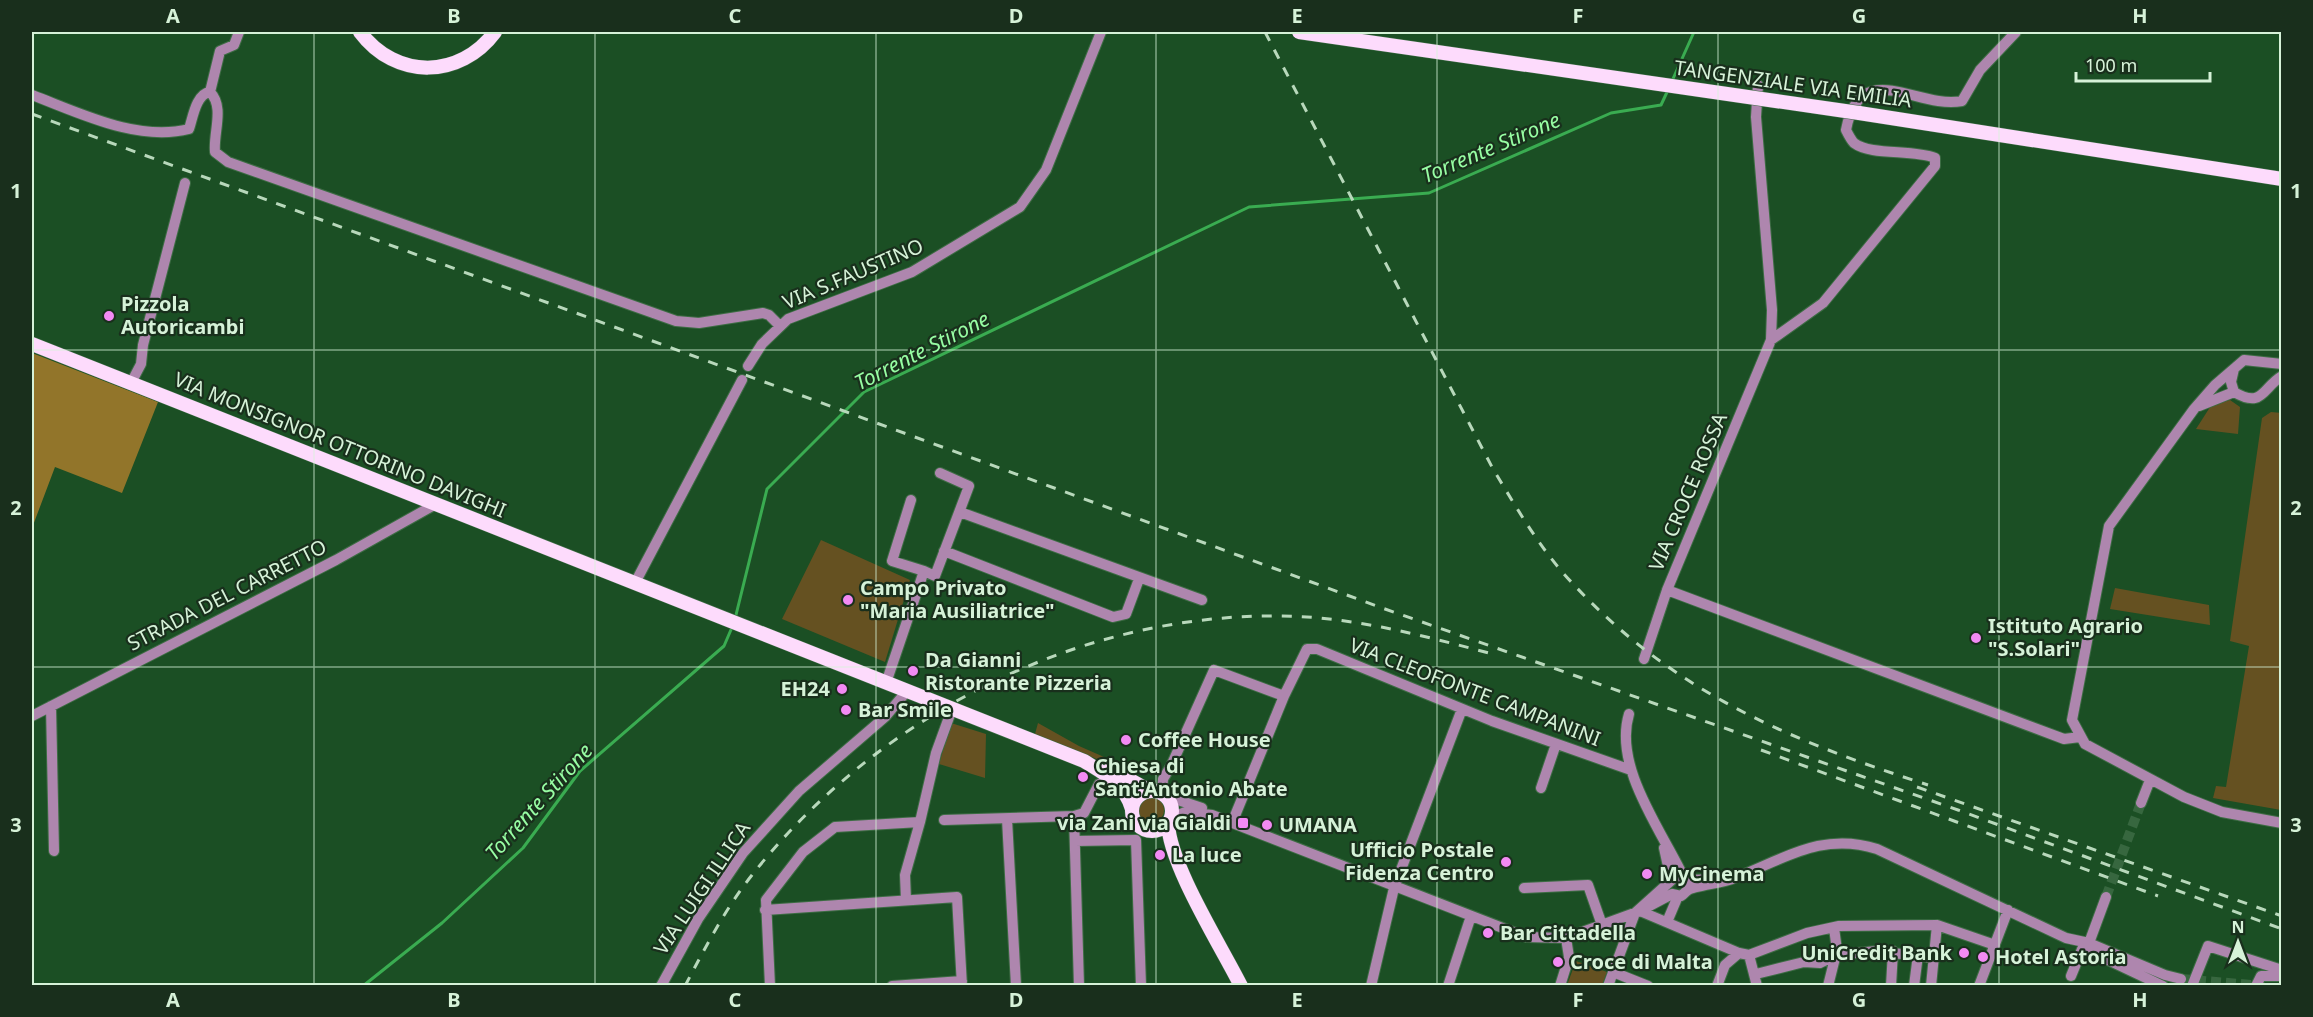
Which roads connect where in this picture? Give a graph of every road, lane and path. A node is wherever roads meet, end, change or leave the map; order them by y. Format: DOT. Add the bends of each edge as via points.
graph roads {
  1 [pos="239,32"];
  2 [pos="360,32"];
  3 [pos="495,32"];
  4 [pos="1101,32"];
  5 [pos="1299,32"];
  6 [pos="2016,32"];
  7 [pos="1758,85"];
  8 [pos="210,92"];
  9 [pos="32,95"];
  10 [pos="2282,178"];
  11 [pos="185,183"];
  12 [pos="780,326"];
  13 [pos="1771,340"];
  14 [pos="32,344"];
  15 [pos="2263,364"];
  16 [pos="2282,364"];
  17 [pos="748,366"];
  18 [pos="2234,369"];
  19 [pos="2282,376"];
  20 [pos="742,380"];
  21 [pos="131,383"];
  22 [pos="2270,387"];
  23 [pos="2234,392"];
  24 [pos="2194,409"];
  25 [pos="940,473"];
  26 [pos="911,500"];
  27 [pos="436,504"];
  28 [pos="960,512"];
  29 [pos="945,552"];
  30 [pos="924,571"];
  31 [pos="1139,579"];
  32 [pos="634,583"];
  33 [pos="1667,590"];
  34 [pos="1202,600"];
  35 [pos="1644,659"];
  36 [pos="886,683"];
  37 [pos="907,691"];
  38 [pos="1284,696"];
  39 [pos="51,706"];
  40 [pos="952,709"];
  41 [pos="1462,709"];
  42 [pos="1629,714"];
  43 [pos="32,716"];
  44 [pos="2072,720"];
  45 [pos="2044,730"];
  46 [pos="2080,737"];
  47 [pos="1556,744"];
  48 [pos="1083,761"];
  49 [pos="1630,770"];
  50 [pos="2150,780"];
  51 [pos="1099,784"];
  52 [pos="1541,788"];
  53 [pos="1159,793"];
  54 [pos="2141,803"];
  55 [pos="1132,809"];
  56 [pos="1212,815"];
  57 [pos="1074,816"];
  58 [pos="1007,819"];
  59 [pos="944,820"];
  60 [pos="1170,820"];
  61 [pos="920,822"];
  62 [pos="1232,823"];
  63 [pos="2282,823"];
  64 [pos="1148,831"];
  65 [pos="1075,842"];
  66 [pos="54,851"];
  67 [pos="1182,872"];
  68 [pos="1678,886"];
  69 [pos="1394,888"];
  70 [pos="1524,888"];
  71 [pos="2106,897"];
  72 [pos="906,900"];
  73 [pos="765,910"];
  74 [pos="2008,910"];
  75 [pos="1638,912"];
  76 [pos="1471,916"];
  77 [pos="1667,922"];
  78 [pos="1602,925"];
  79 [pos="1937,925"];
  80 [pos="1834,927"];
  81 [pos="1566,938"];
  82 [pos="2087,942"];
  83 [pos="1995,945"];
  84 [pos="1893,951"];
  85 [pos="1744,954"];
  86 [pos="1836,955"];
  87 [pos="1918,955"];
  88 [pos="1934,958"];
  89 [pos="1613,972"];
  90 [pos="2281,974"];
  91 [pos="2071,976"];
  92 [pos="2181,979"];
  93 [pos="1757,980"];
  94 [pos="962,983"];
  95 [pos="661,986"];
  96 [pos="770,986"];
  97 [pos="892,986"];
  98 [pos="1016,986"];
  99 [pos="1079,986"];
  100 [pos="1141,986"];
  101 [pos="1241,986"];
  102 [pos="1371,986"];
  103 [pos="1448,986"];
  104 [pos="1560,986"];
  105 [pos="1608,986"];
  106 [pos="1648,986"];
  107 [pos="1717,986"];
  108 [pos="1828,986"];
  109 [pos="1892,986"];
  110 [pos="1914,986"];
  111 [pos="1930,986"];
  112 [pos="1979,986"];
  113 [pos="2163,986"];
  114 [pos="2192,986"];
  115 [pos="2256,986"];
  1 -- 8 [label="street" via="234,45 220,51"];
  2 -- 3 [label="main road" via="383,54 424,68 467,59"];
  4 -- 12 [label="street, VIA S.FAUSTINO" via="1046,170 1020,207 912,272 797,314"];
  5 -- 10 [label="main road, TANGENZIALE VIA EMILIA, bridge"];
  6 -- 13 [label="street" via="1980,70 1962,101 1946,104 1897,90 1871,90 1857,100 1846,130 1854,143 1924,154 1935,158 1935,166 1823,303"];
  7 -- 13 [label="street, VIA CROCE ROSSA" via="1756,117 1772,309"];
  8 -- 9 [label="street" via="199,99 189,129 174,133 119,127"];
  8 -- 12 [label="street" via="218,113 215,152 228,162 676,321 699,323 763,313"];
  11 -- 21 [label="street" via="142,345 141,364"];
  12 -- 17 [label="street, VIA S.FAUSTINO"];
  13 -- 33 [label="street, VIA CROCE ROSSA"];
  14 -- 21 [label="main road, VIA MONSIGNOR OTTORINO DAVIGHI"];
  15 -- 16 [label="street"];
  15 -- 18 [label="street" via="2244,360"];
  15 -- 22 [label="street" via="2270,374"];
  18 -- 23 [label="street"];
  18 -- 24 [label="street"];
  19 -- 22 [label="street"];
  20 -- 32 [label="street"];
  21 -- 27 [label="main road, VIA MONSIGNOR OTTORINO DAVIGHI"];
  22 -- 23 [label="street" via="2255,399"];
  23 -- 24 [label="street"];
  24 -- 44 [label="street" via="2109,526"];
  25 -- 28 [label="street" via="969,486"];
  26 -- 30 [label="street" via="892,561"];
  27 -- 32 [label="main road, VIA MONSIGNOR OTTORINO DAVIGHI"];
  27 -- 39 [label="street, STRADA DEL CARRETTO" via="336,560"];
  28 -- 29 [label="street"];
  28 -- 31 [label="street"];
  29 -- 30 [label="street" via="935,576"];
  29 -- 31 [label="street" via="1113,617 1126,614"];
  30 -- 36 [label="street"];
  31 -- 34 [label="street"];
  32 -- 36 [label="main road, VIA MONSIGNOR OTTORINO DAVIGHI"];
  33 -- 35 [label="street"];
  33 -- 45 [label="street, VIA CROCE ROSSA"];
  36 -- 37 [label="main road, VIA MONSIGNOR OTTORINO DAVIGHI"];
  37 -- 40 [label="main road, VIA MONSIGNOR OTTORINO DAVIGHI"];
  37 -- 95 [label="street, VIA LUIGI ILLICA" via="885,717 799,791 742,853"];
  38 -- 41 [label="street, VIA CLEOFONTE CAMPANINI" via="1306,649 1317,649"];
  38 -- 53 [label="street" via="1214,670"];
  38 -- 62 [label="street"];
  39 -- 43 [label="street, STRADA DEL CARRETTO"];
  39 -- 66 [label="street"];
  40 -- 48 [label="main road, VIA MONSIGNOR OTTORINO DAVIGHI"];
  40 -- 61 [label="street" via="936,753"];
  41 -- 47 [label="street, VIA CLEOFONTE CAMPANINI"];
  41 -- 69 [label="street"];
  42 -- 49 [label="street" via="1624,730"];
  44 -- 45 [label="street"];
  44 -- 46 [label="street"];
  45 -- 46 [label="street, VIA CROCE ROSSA" via="2064,739"];
  46 -- 50 [label="street"];
  47 -- 49 [label="street, VIA CLEOFONTE CAMPANINI"];
  47 -- 52 [label="street"];
  48 -- 53 [label="main road" via="1104,766"];
  48 -- 55 [label="main road" via="1113,779 1129,797"];
  49 -- 68 [label="street" via="1661,836"];
  50 -- 54 [label="street"];
  50 -- 63 [label="street" via="2222,812"];
  51 -- 57 [label="street" via="1084,813"];
  53 -- 55 [label="main road" via="1138,797"];
  53 -- 56 [label="street"];
  53 -- 60 [label="main road" via="1172,807"];
  55 -- 64 [label="main road" via="1134,821"];
  56 -- 60 [label="street" via="1185,812"];
  56 -- 62 [label="street"];
  57 -- 58 [label="street"];
  57 -- 65 [label="street"];
  58 -- 59 [label="street"];
  58 -- 98 [label="street"];
  60 -- 64 [label="main road" via="1159,830"];
  60 -- 67 [label="main road" via="1169,840"];
  61 -- 72 [label="street" via="905,875"];
  61 -- 73 [label="street" via="835,827 802,852 766,900"];
  62 -- 69 [label="street"];
  64 -- 67 [label="main road" via="1166,848"];
  65 -- 99 [label="street"];
  65 -- 100 [label="street" via="1137,840"];
  67 -- 101 [label="main road"];
  68 -- 74 [label="street" via="1732,879 1799,851 1840,841 1877,849"];
  68 -- 75 [label="street" via="1653,894"];
  68 -- 77 [label="street"];
  69 -- 76 [label="street"];
  69 -- 102 [label="street"];
  70 -- 78 [label="street" via="1588,885"];
  71 -- 82 [label="street"];
  72 -- 73 [label="street"];
  72 -- 94 [label="street" via="957,897"];
  73 -- 96 [label="street"];
  74 -- 82 [label="street" via="2066,938"];
  74 -- 83 [label="street"];
  75 -- 77 [label="street"];
  75 -- 78 [label="street"];
  75 -- 89 [label="street"];
  76 -- 81 [label="street" via="1526,937"];
  76 -- 103 [label="street"];
  77 -- 85 [label="street"];
  78 -- 81 [label="street"];
  79 -- 80 [label="street"];
  79 -- 83 [label="street"];
  79 -- 88 [label="street"];
  80 -- 85 [label="street"];
  80 -- 86 [label="street"];
  81 -- 104 [label="street" via="1569,957"];
  82 -- 91 [label="street"];
  82 -- 92 [label="street"];
  82 -- 113 [label="street" via="2089,951"];
  83 -- 112 [label="street"];
  84 -- 86 [label="street"];
  84 -- 87 [label="street"];
  84 -- 109 [label="street"];
  85 -- 93 [label="street"];
  85 -- 107 [label="street" via="1725,965"];
  86 -- 93 [label="street"];
  86 -- 108 [label="street"];
  87 -- 88 [label="street"];
  87 -- 110 [label="street"];
  88 -- 111 [label="street"];
  89 -- 105 [label="street"];
  89 -- 106 [label="street"];
  90 -- 114 [label="street" via="2208,946"];
  90 -- 115 [label="street" via="2261,976"];
  94 -- 97 [label="street"];
}
